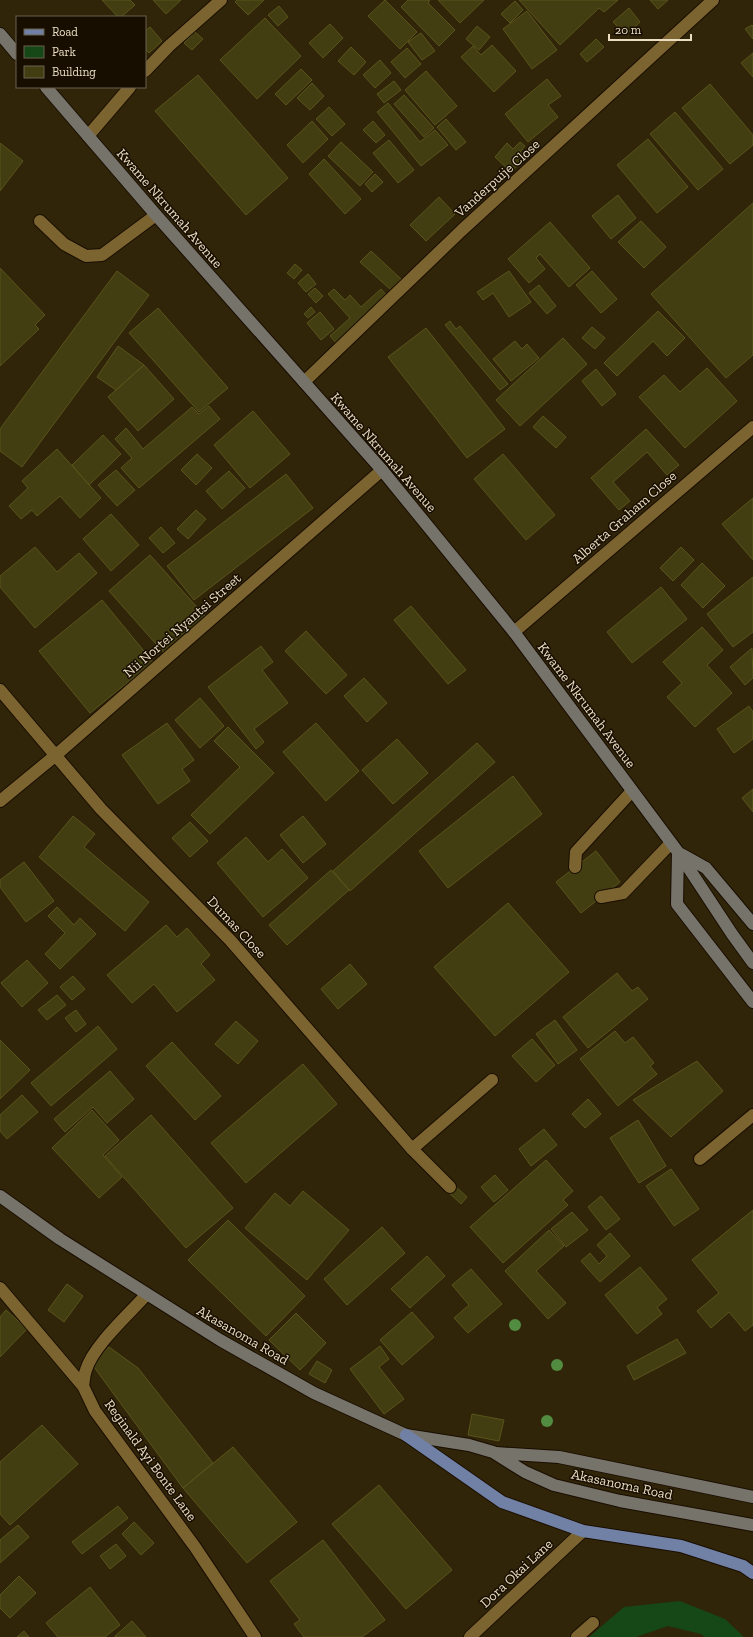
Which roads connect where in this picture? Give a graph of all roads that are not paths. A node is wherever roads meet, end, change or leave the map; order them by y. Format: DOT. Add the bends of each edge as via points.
graph roads {
  1 [pos="220,0"];
  2 [pos="713,0"];
  3 [pos="0,34"];
  4 [pos="16,53"];
  5 [pos="146,70"];
  6 [pos="47,88"];
  7 [pos="129,88"];
  8 [pos="88,136"];
  9 [pos="156,215"];
  10 [pos="40,221"];
  11 [pos="304,382"];
  12 [pos="753,427"];
  13 [pos="382,470"];
  14 [pos="514,632"];
  15 [pos="0,690"];
  16 [pos="56,755"];
  17 [pos="632,790"];
  18 [pos="0,801"];
  19 [pos="675,848"];
  20 [pos="575,867"];
  21 [pos="602,897"];
  22 [pos="753,924"];
  23 [pos="753,963"];
  24 [pos="753,1002"];
  25 [pos="492,1080"];
  26 [pos="753,1115"];
  27 [pos="412,1149"];
  28 [pos="700,1159"];
  29 [pos="450,1187"];
  30 [pos="0,1196"];
  31 [pos="0,1288"];
  32 [pos="146,1294"];
  33 [pos="83,1386"];
  34 [pos="406,1435"];
  35 [pos="493,1452"];
  36 [pos="753,1497"];
  37 [pos="753,1525"];
  38 [pos="583,1531"];
  39 [pos="753,1573"];
  40 [pos="593,1623"];
  41 [pos="255,1637"];
  42 [pos="470,1637"];
  43 [pos="577,1637"];
  1 -- 5 [label="street"];
  2 -- 11 [label="street, Vanderpuije Close" via="462,230"];
  3 -- 4 [label="main road"];
  6 -- 8 [label="main road, Kwame Nkrumah Avenue"];
  7 -- 8 [label="street"];
  8 -- 9 [label="main road, Kwame Nkrumah Avenue"];
  9 -- 10 [label="street" via="102,255 86,256 64,244"];
  9 -- 11 [label="main road, Kwame Nkrumah Avenue"];
  11 -- 13 [label="main road, Kwame Nkrumah Avenue"];
  12 -- 14 [label="street, Alberta Graham Close"];
  13 -- 14 [label="main road, Kwame Nkrumah Avenue"];
  13 -- 16 [label="street, Nii Nortei Nyantsi Street"];
  14 -- 17 [label="main road, Kwame Nkrumah Avenue"];
  15 -- 16 [label="street, Dumas Close"];
  16 -- 18 [label="street, Nii Nortei Nyantsi Street"];
  16 -- 27 [label="street, Dumas Close" via="100,809 230,940"];
  17 -- 19 [label="main road, Kwame Nkrumah Avenue"];
  17 -- 20 [label="street" via="576,852"];
  19 -- 21 [label="street" via="623,893"];
  19 -- 22 [label="main road, Kwame Nkrumah Avenue" via="706,868"];
  19 -- 23 [label="main road, Kwame Nkrumah Avenue"];
  19 -- 24 [label="main road" via="677,904"];
  25 -- 27 [label="street"];
  26 -- 28 [label="street"];
  27 -- 29 [label="street, Dumas Close"];
  30 -- 32 [label="main road, Akasanoma Road" via="60,1239"];
  31 -- 33 [label="street, Reginald Ayi Bonte Lane"];
  32 -- 33 [label="street" via="94,1355 86,1370"];
  32 -- 34 [label="main road, Akasanoma Road" via="220,1340 314,1393"];
  33 -- 41 [label="street, Reginald Ayi Bonte Lane" via="94,1411 195,1547"];
  34 -- 35 [label="main road, Akasanoma Road" via="469,1445"];
  34 -- 38 [label="main road" via="502,1502"];
  35 -- 36 [label="main road, Akasanoma Road" via="558,1457"];
  35 -- 37 [label="main road, Akasanoma Road" via="554,1485 620,1501"];
  38 -- 39 [label="main road" via="681,1546 743,1566"];
  38 -- 42 [label="street, Dora Okai Lane"];
  40 -- 43 [label="street"];
}
